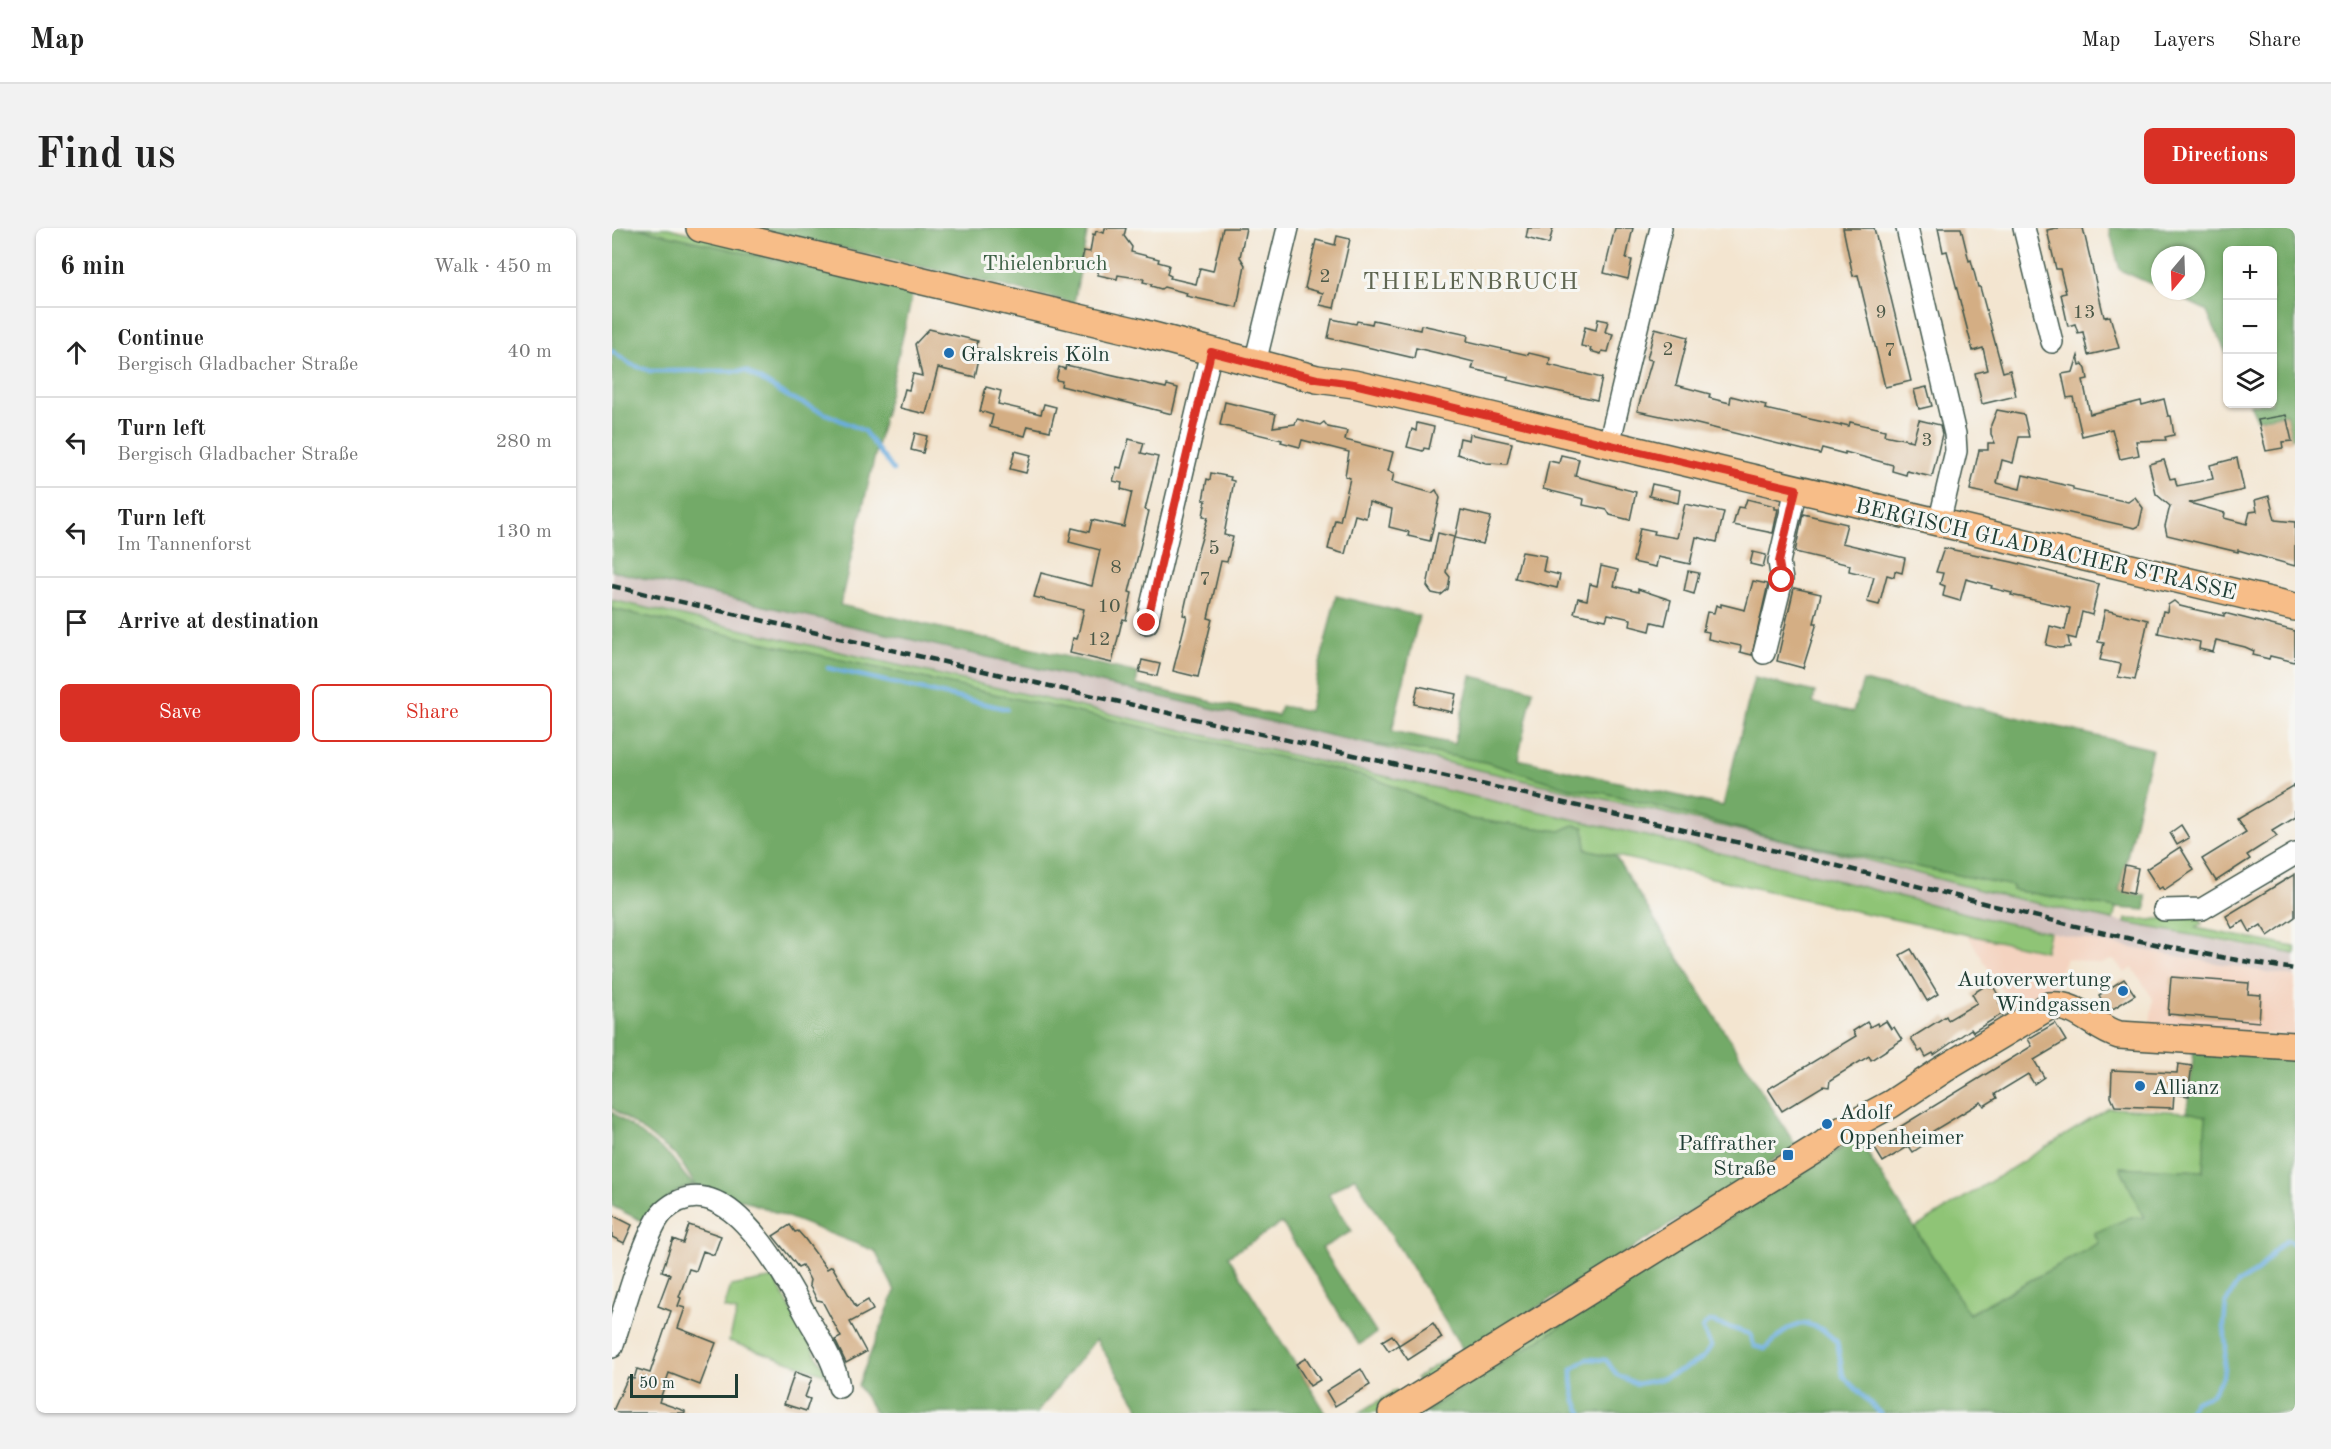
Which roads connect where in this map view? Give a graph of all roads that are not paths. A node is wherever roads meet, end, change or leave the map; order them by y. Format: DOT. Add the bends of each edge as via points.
graph roads {
  1 [pos="700,228"];
  2 [pos="1288,228"];
  3 [pos="1660,228"];
  4 [pos="1907,228"];
  5 [pos="2024,228"];
  6 [pos="2052,342"];
  7 [pos="1211,352"];
  8 [pos="1255,363"];
  9 [pos="1610,444"];
  10 [pos="1796,489"];
  11 [pos="1939,523"];
  12 [pos="2295,607"];
  13 [pos="1147,623"];
  14 [pos="1764,653"];
  15 [pos="2295,854"];
  16 [pos="2164,910"];
  17 [pos="2295,1046"];
  18 [pos="612,1347"];
  19 [pos="839,1387"];
  20 [pos="1392,1413"];
  1 -- 7 [label="main road, BERGISCH GLADBACHER STRASSE"];
  2 -- 8 [label="street"];
  3 -- 9 [label="street"];
  4 -- 11 [label="street" via="1955,434 1956,451"];
  5 -- 6 [label="street"];
  7 -- 8 [label="main road, BERGISCH GLADBACHER STRASSE"];
  7 -- 13 [label="street"];
  8 -- 9 [label="main road, BERGISCH GLADBACHER STRASSE"];
  9 -- 10 [label="main road, BERGISCH GLADBACHER STRASSE"];
  10 -- 11 [label="main road, BERGISCH GLADBACHER STRASSE"];
  10 -- 14 [label="street" via="1779,562 1782,580"];
  11 -- 12 [label="main road, BERGISCH GLADBACHER STRASSE"];
  15 -- 16 [label="street" via="2202,909"];
  17 -- 20 [label="main road" via="2120,1035 2099,1027 2068,1006 2040,1009"];
  18 -- 19 [label="street" via="651,1229 663,1212 681,1199 698,1197 714,1200 755,1233 836,1370"];
}
